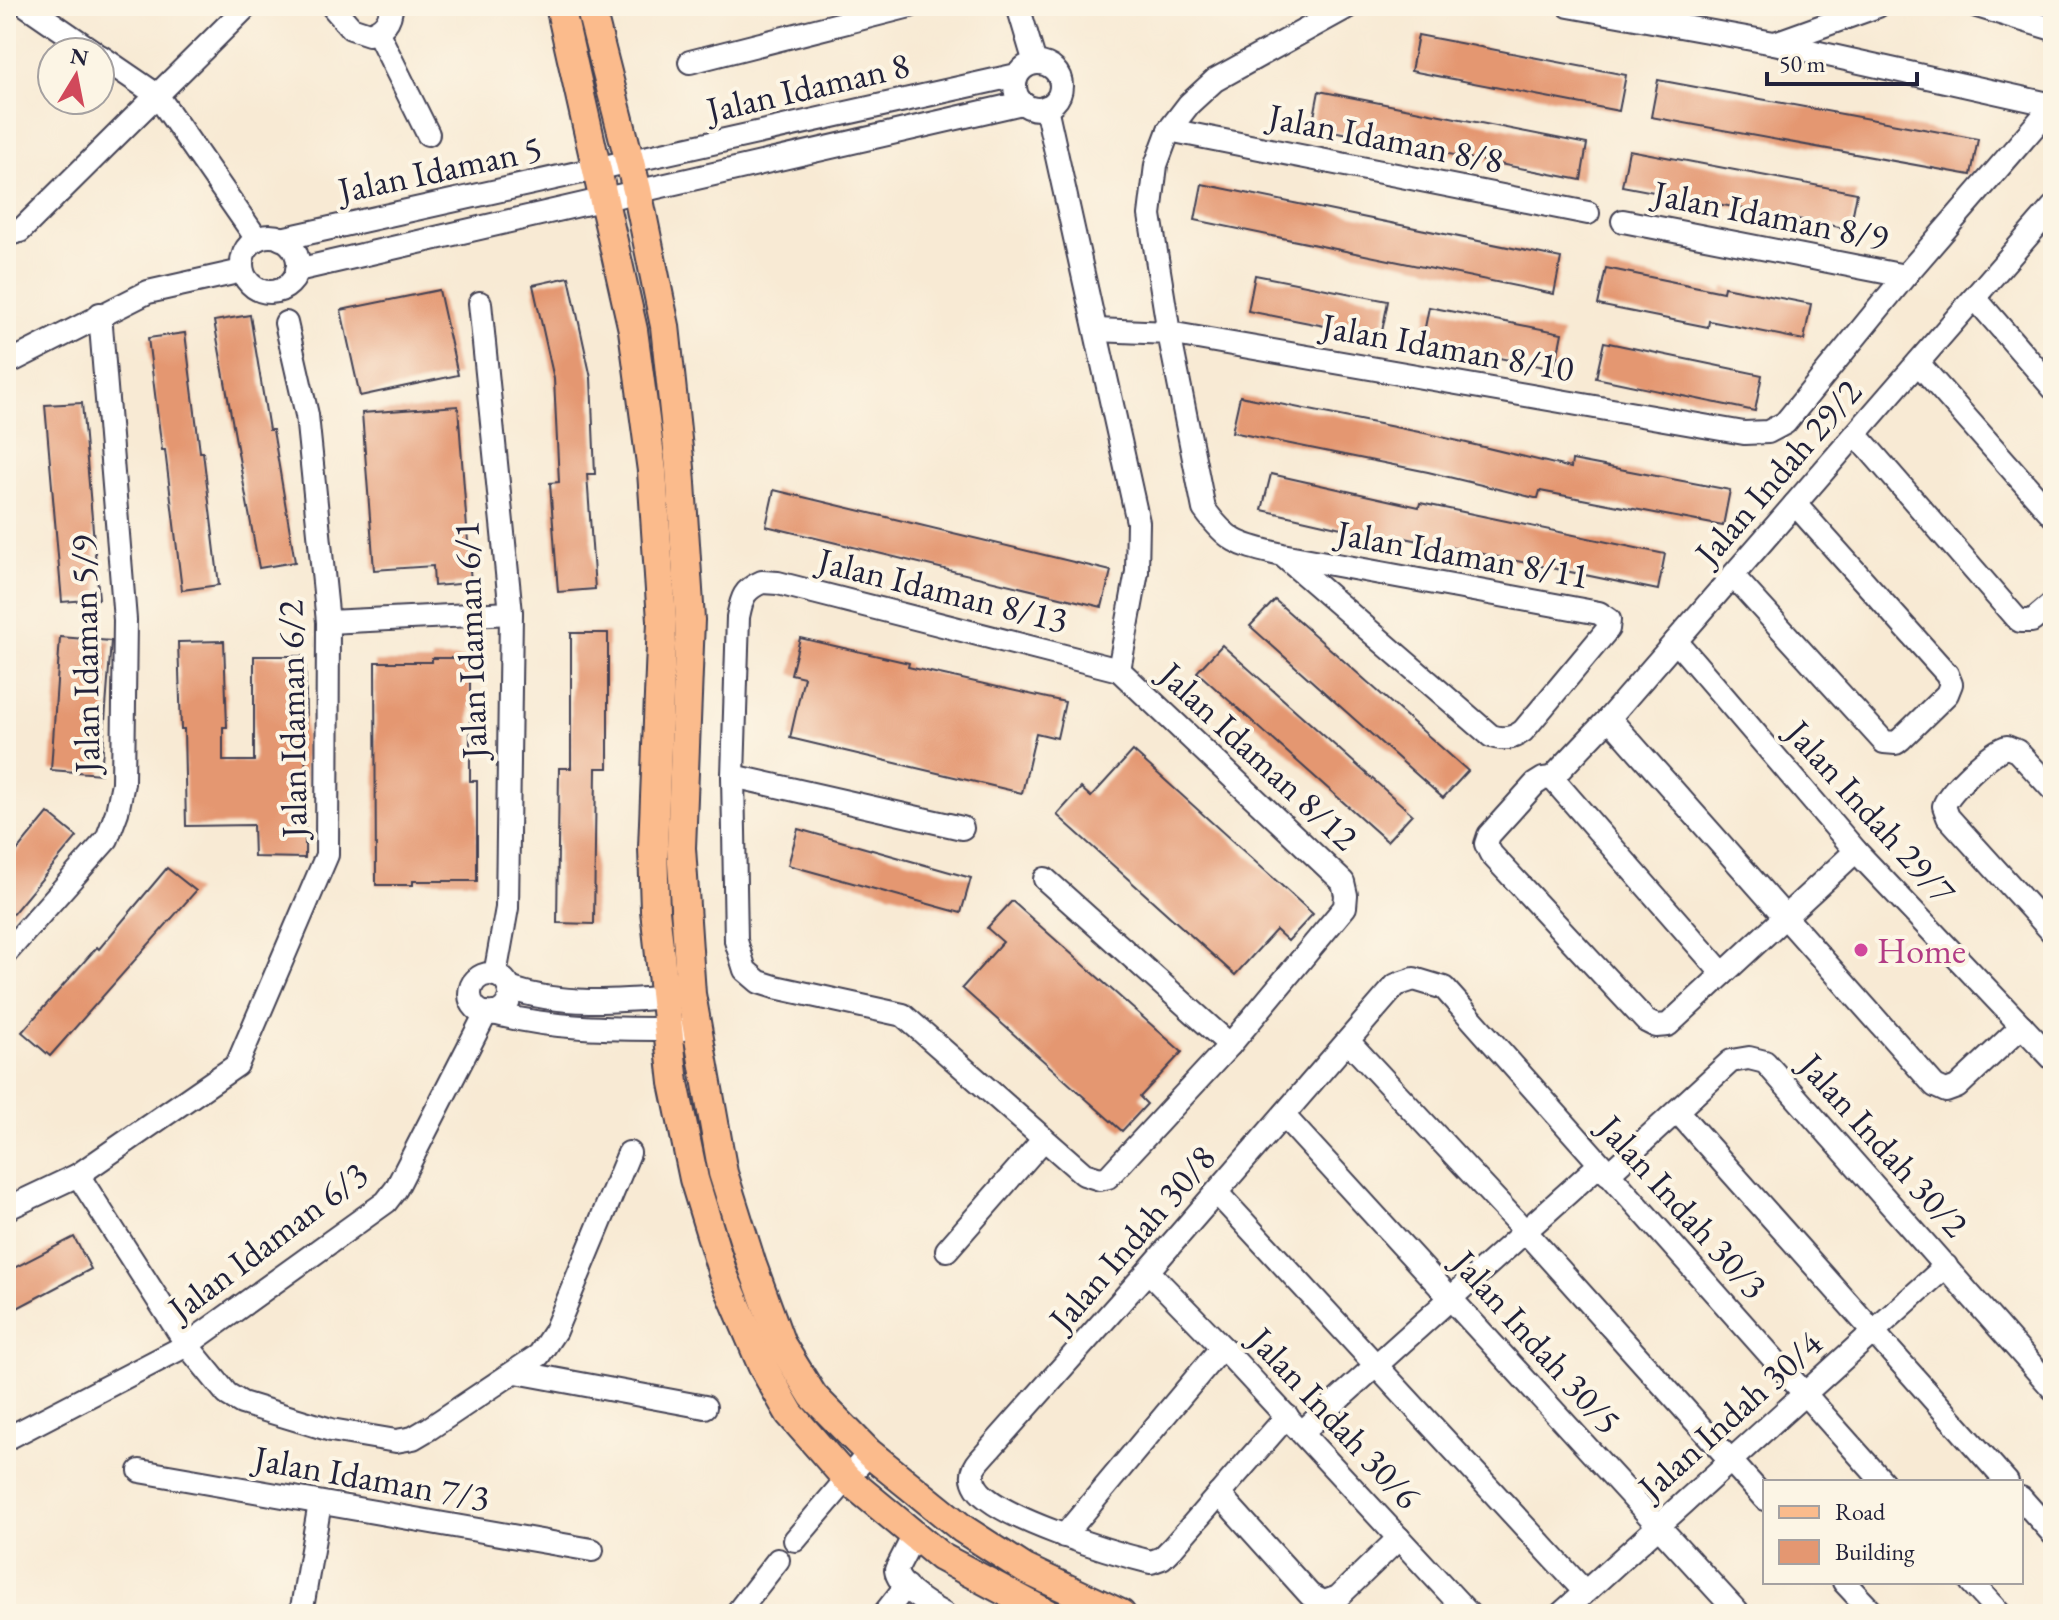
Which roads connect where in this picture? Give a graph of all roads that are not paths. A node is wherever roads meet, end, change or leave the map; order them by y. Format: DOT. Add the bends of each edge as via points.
graph roads {
  1 [pos="27,6"];
  2 [pos="247,6"];
  3 [pos="332,6"];
  4 [pos="391,6"];
  5 [pos="560,6"];
  6 [pos="590,6"];
  7 [pos="910,6"];
  8 [pos="1018,6"];
  9 [pos="1349,6"];
  10 [pos="1569,6"];
  11 [pos="1878,6"];
  12 [pos="1977,6"];
  13 [pos="2053,29"];
  14 [pos="377,31"];
  15 [pos="71,36"];
  16 [pos="1774,43"];
  17 [pos="690,62"];
  18 [pos="116,67"];
  19 [pos="1026,69"];
  20 [pos="157,95"];
  21 [pos="1022,103"];
  22 [pos="2053,105"];
  23 [pos="1046,107"];
  24 [pos="831,117"];
  25 [pos="1169,130"];
  26 [pos="428,134"];
  27 [pos="840,144"];
  28 [pos="614,166"];
  29 [pos="621,194"];
  30 [pos="1588,213"];
  31 [pos="1623,221"];
  32 [pos="2048,223"];
  33 [pos="6,235"];
  34 [pos="257,239"];
  35 [pos="281,239"];
  36 [pos="297,270"];
  37 [pos="242,271"];
  38 [pos="1905,276"];
  39 [pos="1975,298"];
  40 [pos="480,303"];
  41 [pos="100,314"];
  42 [pos="286,323"];
  43 [pos="1096,330"];
  44 [pos="1169,333"];
  45 [pos="1918,363"];
  46 [pos="6,364"];
  47 [pos="2053,388"];
  48 [pos="1856,434"];
  49 [pos="1795,504"];
  50 [pos="2053,516"];
  51 [pos="1282,555"];
  52 [pos="1733,576"];
  53 [pos="2053,603"];
  54 [pos="511,613"];
  55 [pos="328,622"];
  56 [pos="1676,641"];
  57 [pos="1119,670"];
  58 [pos="1609,718"];
  59 [pos="733,776"];
  60 [pos="1552,778"];
  61 [pos="2053,790"];
  62 [pos="962,828"];
  63 [pos="1856,851"];
  64 [pos="1045,879"];
  65 [pos="1785,917"];
  66 [pos="2053,933"];
  67 [pos="6,953"];
  68 [pos="1723,974"];
  69 [pos="502,981"];
  70 [pos="1429,982"];
  71 [pos="678,996"];
  72 [pos="490,1013"];
  73 [pos="2022,1026"];
  74 [pos="668,1029"];
  75 [pos="696,1029"];
  76 [pos="1348,1041"];
  77 [pos="1230,1045"];
  78 [pos="2053,1059"];
  79 [pos="1677,1111"];
  80 [pos="1284,1116"];
  81 [pos="1044,1139"];
  82 [pos="629,1153"];
  83 [pos="1604,1169"];
  84 [pos="78,1175"];
  85 [pos="1217,1193"];
  86 [pos="6,1209"];
  87 [pos="1525,1231"];
  88 [pos="947,1250"];
  89 [pos="1946,1266"];
  90 [pos="1148,1271"];
  91 [pos="1451,1298"];
  92 [pos="1873,1331"];
  93 [pos="187,1345"];
  94 [pos="1222,1347"];
  95 [pos="1377,1365"];
  96 [pos="516,1372"];
  97 [pos="2053,1389"];
  98 [pos="1804,1393"];
  99 [pos="705,1407"];
  100 [pos="1294,1424"];
  101 [pos="6,1439"];
  102 [pos="869,1453"];
  103 [pos="1730,1461"];
  104 [pos="140,1471"];
  105 [pos="847,1479"];
  106 [pos="1881,1480"];
  107 [pos="2005,1480"];
  108 [pos="1219,1494"];
  109 [pos="1763,1497"];
  110 [pos="2023,1500"];
  111 [pos="320,1503"];
  112 [pos="1658,1526"];
  113 [pos="2053,1534"];
  114 [pos="914,1535"];
  115 [pos="1064,1536"];
  116 [pos="1399,1538"];
  117 [pos="795,1540"];
  118 [pos="592,1550"];
  119 [pos="778,1560"];
  120 [pos="1846,1584"];
  121 [pos="1973,1584"];
  122 [pos="906,1586"];
  123 [pos="1585,1592"];
  124 [pos="936,1612"];
  125 [pos="301,1614"];
  126 [pos="736,1614"];
  127 [pos="884,1614"];
  128 [pos="1048,1614"];
  129 [pos="1121,1614"];
  130 [pos="1469,1614"];
  131 [pos="1561,1614"];
  132 [pos="1739,1614"];
  133 [pos="1874,1614"];
  134 [pos="2000,1614"];
  1 -- 15 [label="street"];
  2 -- 20 [label="street"];
  3 -- 14 [label="street" via="359,33"];
  4 -- 14 [label="street" via="389,19"];
  5 -- 28 [label="main road"];
  6 -- 28 [label="main road"];
  7 -- 17 [label="street"];
  8 -- 19 [label="street"];
  9 -- 25 [label="street" via="1215,80"];
  10 -- 16 [label="street"];
  11 -- 16 [label="street"];
  12 -- 13 [label="street"];
  14 -- 26 [label="street"];
  16 -- 22 [label="street"];
  18 -- 20 [label="street"];
  19 -- 21 [label="street" via="1015,90"];
  19 -- 23 [label="street" via="1049,65 1059,76 1061,91"];
  19 -- 24 [label="street, Jalan Idaman 8"];
  20 -- 33 [label="street" via="20,231"];
  20 -- 34 [label="street"];
  21 -- 23 [label="street"];
  21 -- 27 [label="street, Jalan Idaman 8"];
  22 -- 38 [label="street"];
  23 -- 43 [label="street"];
  24 -- 27 [label="street"];
  24 -- 28 [label="street, Jalan Idaman 8"];
  25 -- 30 [label="street, Jalan Idaman 8/8"];
  25 -- 44 [label="street" via="1156,165 1150,215"];
  27 -- 29 [label="street, Jalan Idaman 8"];
  28 -- 29 [label="main road"];
  28 -- 35 [label="street, Jalan Idaman 5"];
  29 -- 36 [label="street, Jalan Idaman 5"];
  29 -- 71 [label="main road" via="652,471 662,620 655,910"];
  31 -- 38 [label="street, Jalan Idaman 8/9"];
  32 -- 39 [label="street, Jalan Indah 29/2"];
  34 -- 35 [label="street"];
  34 -- 37 [label="street" via="244,252"];
  35 -- 36 [label="street" via="295,251"];
  36 -- 37 [label="street" via="288,285 270,292 253,286"];
  37 -- 41 [label="street" via="148,292"];
  38 -- 44 [label="street, Jalan Idaman 8/10" via="1785,423 1768,432 1744,433"];
  39 -- 45 [label="street, Jalan Indah 29/2"];
  39 -- 47 [label="street"];
  40 -- 54 [label="street, Jalan Idaman 6/1"];
  41 -- 46 [label="street"];
  41 -- 67 [label="street, Jalan Idaman 5/9" via="125,620 123,783 107,839"];
  42 -- 55 [label="street, Jalan Idaman 6/2" via="307,415"];
  43 -- 44 [label="street, Jalan Idaman 8/10"];
  43 -- 57 [label="street" via="1138,522 1137,572"];
  44 -- 51 [label="street, Jalan Idaman 8/11" via="1204,509 1237,544"];
  45 -- 48 [label="street, Jalan Indah 29/2"];
  45 -- 50 [label="street"];
  48 -- 49 [label="street, Jalan Indah 29/2"];
  48 -- 53 [label="street" via="2015,617 2032,621"];
  49 -- 52 [label="street, Jalan Indah 29/2"];
  49 -- 52 [label="street" via="1950,679 1947,694 1896,743 1879,739"];
  51 -- 51 [label="street, Jalan Idaman 8/11" via="1599,613 1609,620 1608,629 1523,731 1499,738"];
  52 -- 56 [label="street, Jalan Indah 29/2"];
  54 -- 55 [label="street"];
  54 -- 69 [label="street, Jalan Idaman 6/1"];
  55 -- 84 [label="street, Jalan Idaman 6/2" via="327,855 237,1065"];
  56 -- 58 [label="street, Jalan Indah 29/2"];
  56 -- 63 [label="street, Jalan Indah 29/7"];
  57 -- 59 [label="street, Jalan Idaman 8/13" via="762,582 749,587 738,617"];
  57 -- 77 [label="street, Jalan Idaman 8/12" via="1343,882 1345,907"];
  58 -- 60 [label="street, Jalan Indah 29/2"];
  58 -- 65 [label="street"];
  59 -- 62 [label="street"];
  59 -- 81 [label="street" via="736,941 745,970 775,987 903,1015"];
  60 -- 68 [label="street"];
  60 -- 68 [label="street, Jalan Indah 29/2" via="1535,784 1489,835 1491,854 1646,1021 1668,1025"];
  61 -- 66 [label="street" via="2012,748 2001,748 1945,801 1945,812"];
  63 -- 65 [label="street"];
  63 -- 73 [label="street, Jalan Indah 29/7"];
  64 -- 77 [label="street"];
  65 -- 68 [label="street"];
  65 -- 73 [label="street" via="1940,1090 1957,1087"];
  69 -- 71 [label="street" via="534,997 563,1001"];
  69 -- 72 [label="street" via="510,995 505,1007"];
  69 -- 72 [label="street" via="482,975 470,989 475,1007"];
  70 -- 76 [label="street, Jalan Indah 30/8" via="1414,979 1396,985"];
  70 -- 83 [label="street, Jalan Indah 30/3" via="1444,988"];
  71 -- 74 [label="main road"];
  71 -- 75 [label="main road"];
  72 -- 74 [label="street" via="561,1027"];
  72 -- 93 [label="street, Jalan Idaman 6/3" via="390,1197"];
  73 -- 78 [label="street, Jalan Indah 29/7"];
  74 -- 75 [label="street"];
  74 -- 105 [label="main road" via="694,1179 723,1274 762,1365 790,1414"];
  75 -- 102 [label="main road" via="723,1173 781,1344 813,1396"];
  76 -- 80 [label="street, Jalan Indah 30/8"];
  76 -- 87 [label="street"];
  77 -- 81 [label="street" via="1115,1172 1100,1179 1084,1174"];
  79 -- 83 [label="street, Jalan Indah 30/2"];
  79 -- 89 [label="street, Jalan Indah 30/2" via="1731,1061 1765,1062"];
  79 -- 92 [label="street"];
  80 -- 85 [label="street, Jalan Indah 30/8"];
  80 -- 91 [label="street, Jalan Indah 30/5"];
  81 -- 88 [label="street"];
  82 -- 96 [label="street" via="555,1331 539,1355"];
  83 -- 87 [label="street, Jalan Indah 30/2"];
  83 -- 98 [label="street, Jalan Indah 30/3"];
  84 -- 86 [label="street, Jalan Idaman 6/2"];
  84 -- 93 [label="street"];
  85 -- 90 [label="street, Jalan Indah 30/8"];
  85 -- 95 [label="street"];
  87 -- 91 [label="street, Jalan Indah 30/2"];
  87 -- 103 [label="street"];
  89 -- 92 [label="street, Jalan Indah 30/4"];
  89 -- 97 [label="street, Jalan Indah 30/2"];
  90 -- 94 [label="street, Jalan Indah 30/6"];
  90 -- 115 [label="street, Jalan Indah 30/8" via="973,1468 978,1490 989,1499"];
  91 -- 95 [label="street, Jalan Indah 30/2"];
  91 -- 112 [label="street, Jalan Indah 30/5"];
  92 -- 98 [label="street, Jalan Indah 30/4"];
  92 -- 107 [label="street"];
  93 -- 96 [label="street" via="212,1379 242,1403 331,1430 396,1441 413,1438"];
  93 -- 101 [label="street, Jalan Idaman 6/3"];
  94 -- 100 [label="street, Jalan Indah 30/6"];
  94 -- 115 [label="street"];
  95 -- 100 [label="street, Jalan Indah 30/2"];
  95 -- 123 [label="street"];
  96 -- 99 [label="street"];
  98 -- 103 [label="street, Jalan Indah 30/4"];
  98 -- 106 [label="street, Jalan Indah 30/3"];
  100 -- 108 [label="street, Jalan Indah 30/2"];
  100 -- 116 [label="street, Jalan Indah 30/6"];
  102 -- 105 [label="street"];
  102 -- 129 [label="main road" via="963,1529 1025,1569"];
  103 -- 109 [label="street"];
  103 -- 112 [label="street, Jalan Indah 30/4"];
  104 -- 111 [label="street, Jalan Idaman 7/3"];
  105 -- 114 [label="main road"];
  105 -- 117 [label="street"];
  108 -- 115 [label="street, Jalan Indah 30/2" via="1162,1558 1151,1562"];
  108 -- 116 [label="street" via="1310,1595 1324,1602 1338,1597"];
  110 -- 113 [label="street"];
  111 -- 118 [label="street, Jalan Idaman 7/3"];
  111 -- 125 [label="street"];
  112 -- 123 [label="street, Jalan Indah 30/4"];
  112 -- 132 [label="street, Jalan Indah 30/5"];
  114 -- 122 [label="street" via="896,1570"];
  114 -- 128 [label="main road" via="941,1557"];
  116 -- 130 [label="street, Jalan Indah 30/6"];
  119 -- 126 [label="street"];
  120 -- 133 [label="street"];
  121 -- 134 [label="street"];
  122 -- 124 [label="street"];
  122 -- 127 [label="street"];
  123 -- 131 [label="street, Jalan Indah 30/4"];
}
